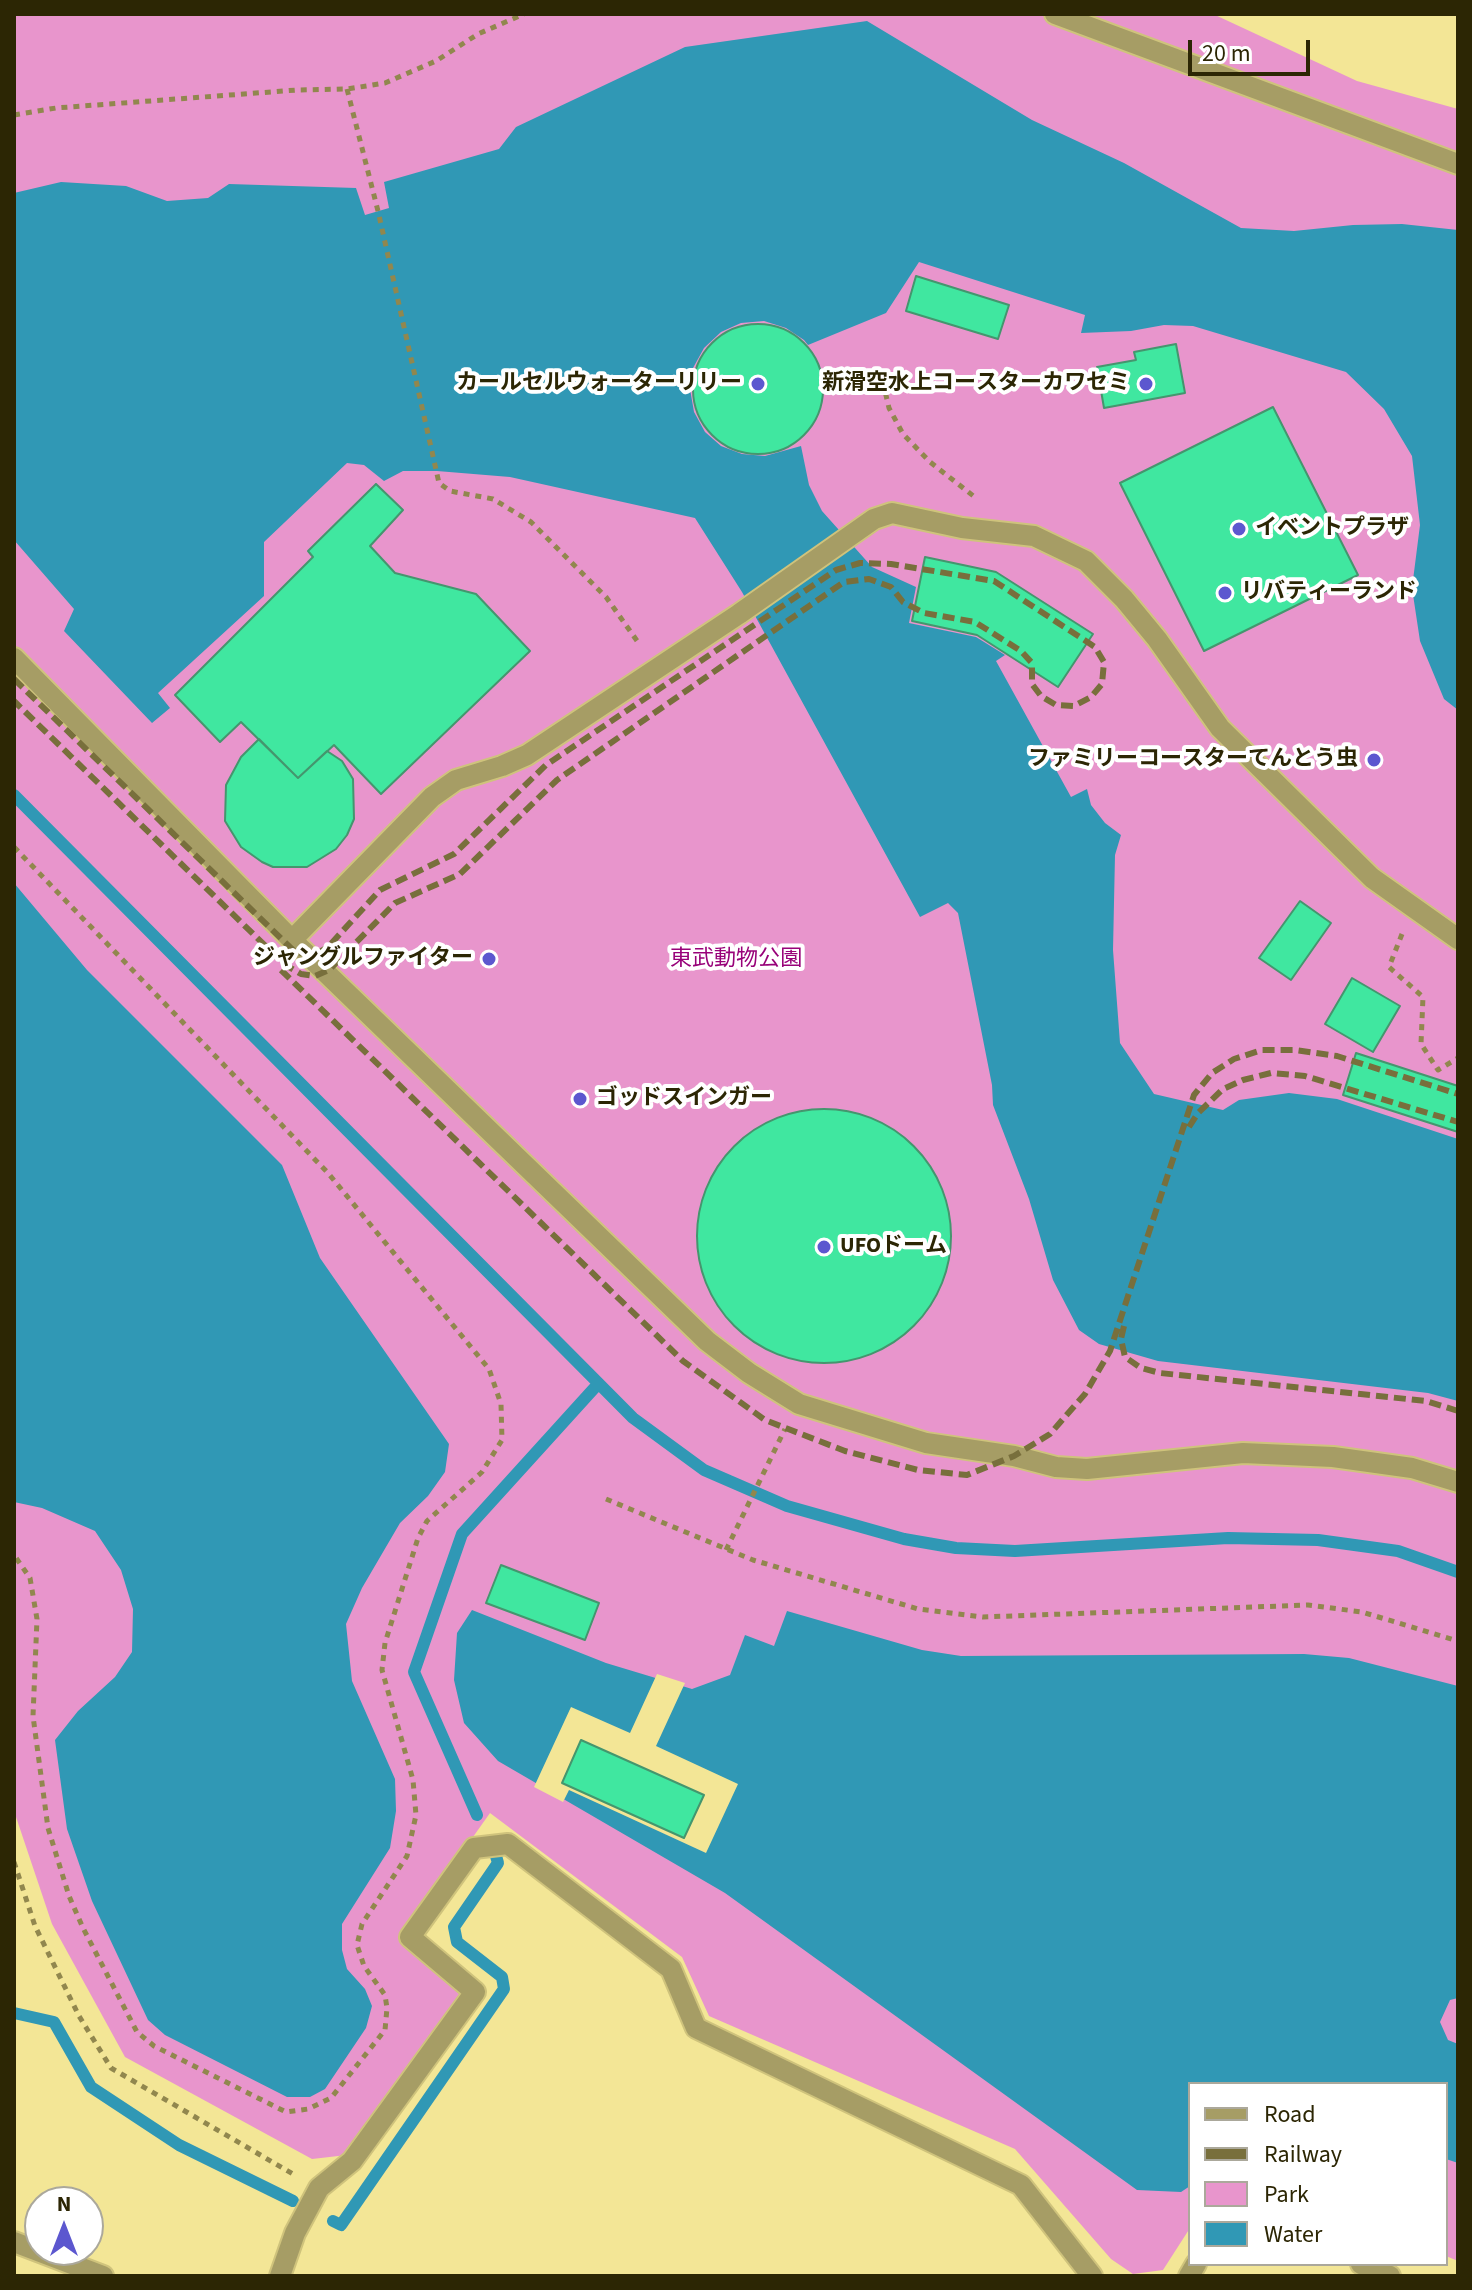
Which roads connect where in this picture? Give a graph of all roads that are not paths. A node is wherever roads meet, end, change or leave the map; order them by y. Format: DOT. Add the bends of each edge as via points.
graph roads {
  1 [pos="1055,14"];
  2 [pos="1458,164"];
  3 [pos="14,658"];
  4 [pos="1458,939"];
  5 [pos="292,940"];
  6 [pos="1458,1482"];
  7 [pos="14,2242"];
  8 [pos="1366,2266"];
  9 [pos="103,2276"];
  10 [pos="280,2276"];
  11 [pos="1092,2276"];
  12 [pos="1390,2276"];
  1 -- 2 [label="street"];
  3 -- 5 [label="street"];
  4 -- 5 [label="street" via="1372,878 1220,728 1149,629 1086,561 1034,536 892,513 874,519 527,755 456,780 432,797"];
  5 -- 6 [label="street" via="707,1341 799,1404 926,1443 1056,1467 1087,1469 1243,1453 1333,1457 1412,1468"];
  7 -- 9 [label="street"];
  8 -- 12 [label="street"];
  10 -- 11 [label="street" via="319,2188 352,2161 475,1992 410,1937 474,1848 508,1844 671,1969 696,2028 1021,2185"];
}
